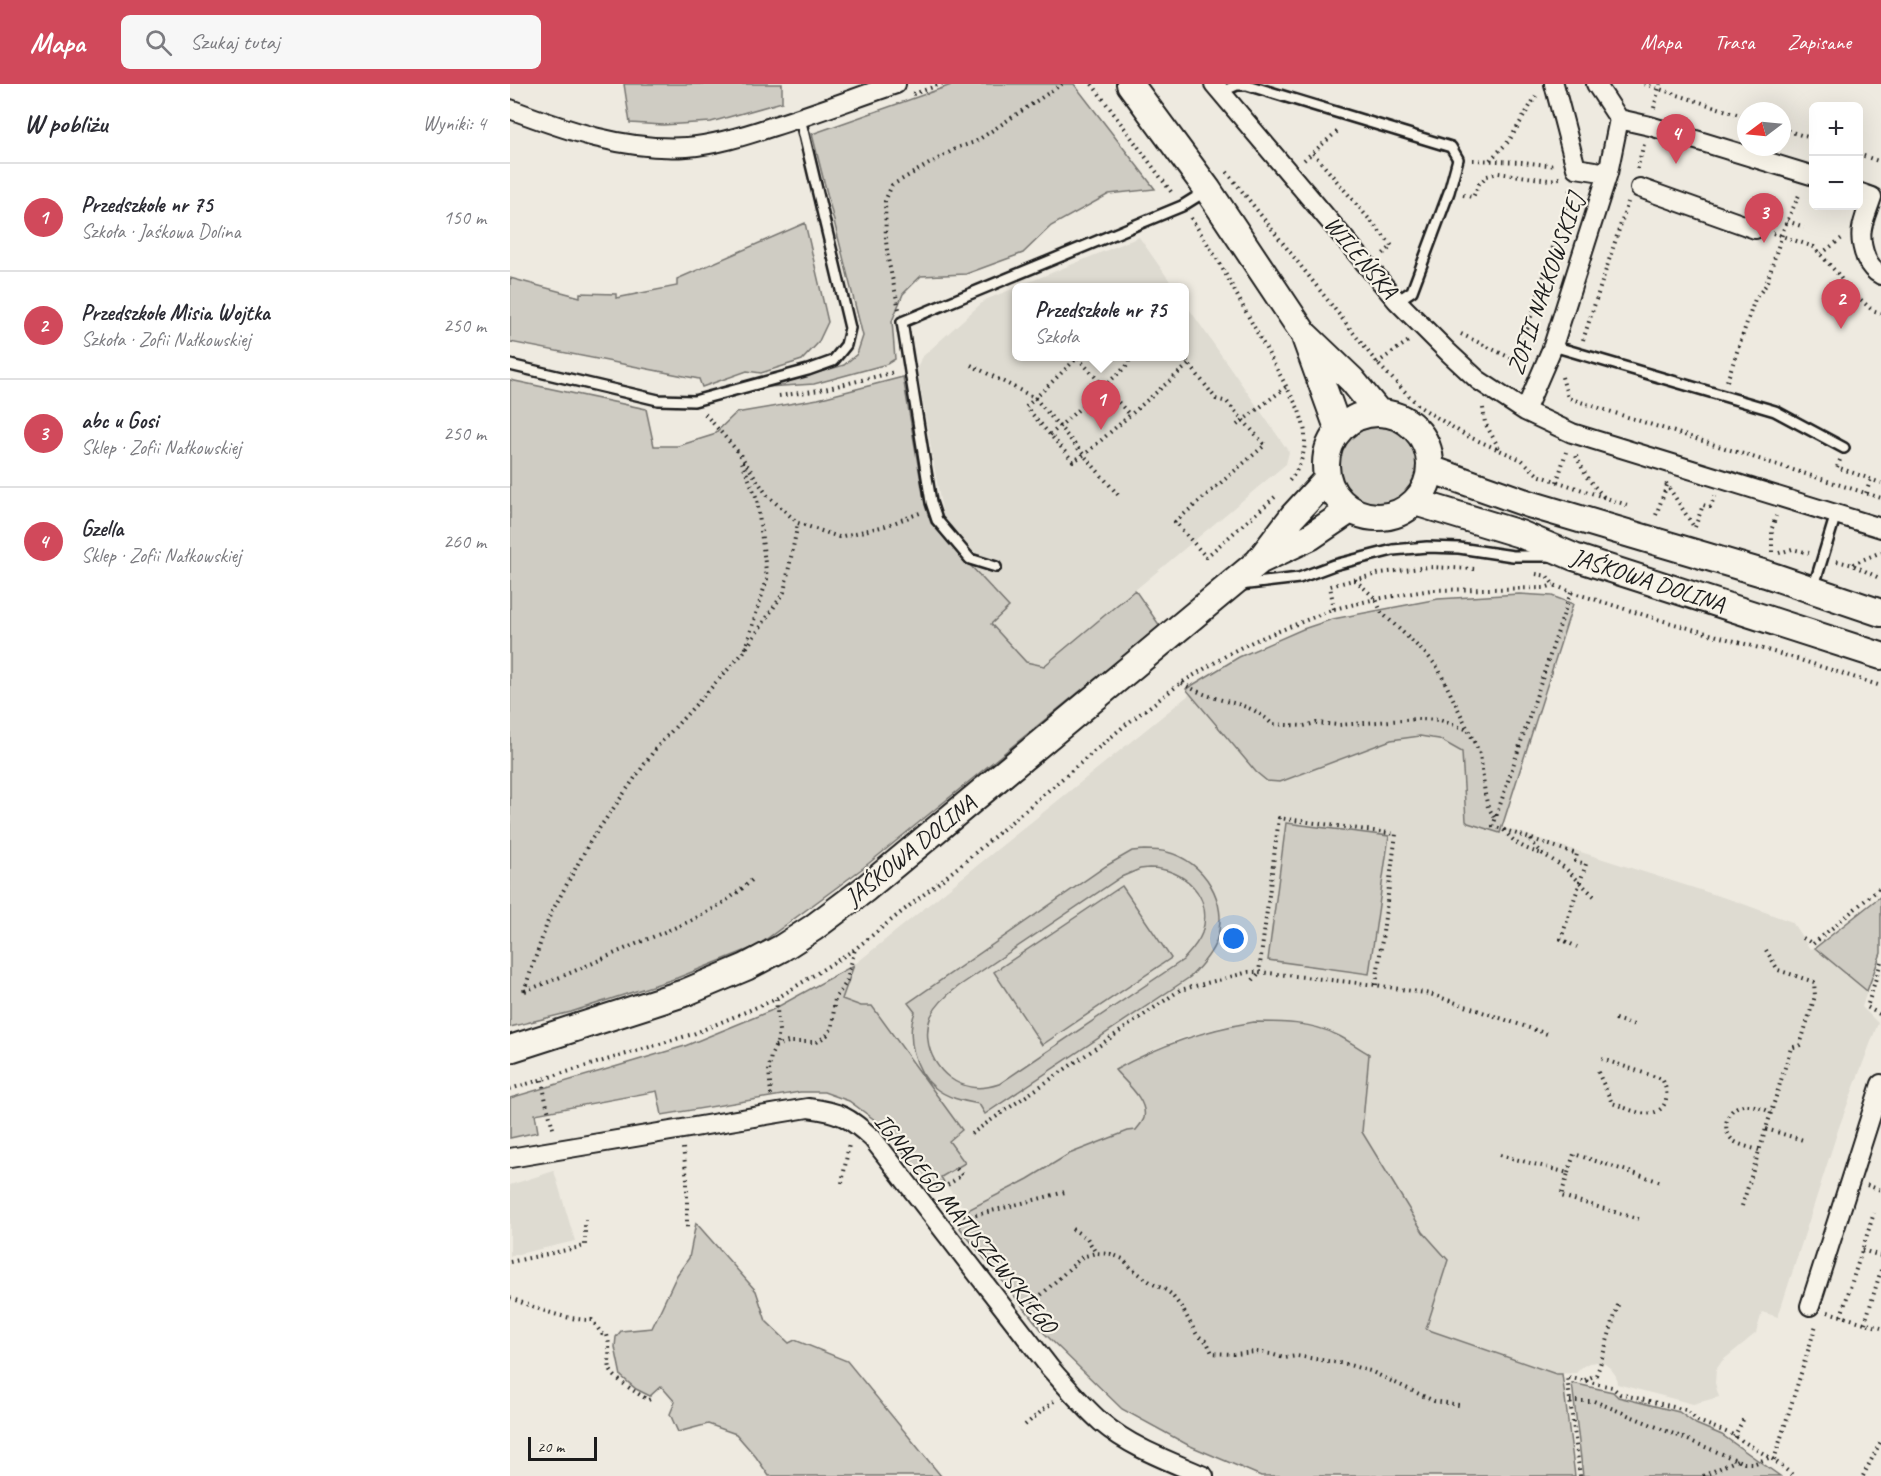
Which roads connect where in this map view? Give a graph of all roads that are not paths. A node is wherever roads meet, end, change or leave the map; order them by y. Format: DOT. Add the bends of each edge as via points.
graph roads {
  1 [pos="896,84"];
  2 [pos="1130,84"];
  3 [pos="1554,84"];
  4 [pos="1596,84"];
  5 [pos="1247,85"];
  6 [pos="1218,88"];
  7 [pos="510,109"];
  8 [pos="800,118"];
  9 [pos="1619,119"];
  10 [pos="1608,172"];
  11 [pos="1809,175"];
  12 [pos="1635,188"];
  13 [pos="1208,190"];
  14 [pos="1863,194"];
  15 [pos="1755,229"];
  16 [pos="1881,275"];
  17 [pos="1397,301"];
  18 [pos="1304,334"];
  19 [pos="1553,346"];
  20 [pos="510,365"];
  21 [pos="1525,411"];
  22 [pos="1379,413"];
  23 [pos="1339,431"];
  24 [pos="1842,453"];
  25 [pos="1430,470"];
  26 [pos="1328,479"];
  27 [pos="1415,502"];
  28 [pos="1350,510"];
  29 [pos="1836,514"];
  30 [pos="1881,528"];
  31 [pos="1574,557"];
  32 [pos="1258,562"];
  33 [pos="996,567"];
  34 [pos="1228,587"];
  35 [pos="1813,590"];
  36 [pos="1881,613"];
  37 [pos="1881,656"];
  38 [pos="510,1049"];
  39 [pos="1881,1083"];
  40 [pos="510,1158"];
  41 [pos="1815,1308"];
  42 [pos="1204,1476"];
  1 -- 8 [label="street"];
  2 -- 13 [label="street"];
  3 -- 10 [label="street, ZOFII NAŁKOWSKIEJ" via="1576,172"];
  4 -- 9 [label="street"];
  5 -- 6 [label="lane"];
  5 -- 17 [label="lane" via="1451,147 1458,159 1449,192 1412,291"];
  6 -- 17 [label="street, WILEŃSKA"];
  7 -- 8 [label="street" via="590,137 664,147 710,144"];
  8 -- 20 [label="lane" via="850,328 846,345 833,361 694,401 657,400"];
  9 -- 10 [label="street, ZOFII NAŁKOWSKIEJ"];
  9 -- 11 [label="street"];
  10 -- 19 [label="street, ZOFII NAŁKOWSKIEJ"];
  12 -- 15 [label="street"];
  13 -- 18 [label="street"];
  13 -- 33 [label="lane" via="1182,206 902,322 937,520 970,559"];
  14 -- 16 [label="street" via="1872,197 1861,228 1861,244 1868,264"];
  17 -- 21 [label="street, WILEŃSKA" via="1478,380"];
  18 -- 22 [label="street" via="1352,380"];
  18 -- 23 [label="street"];
  19 -- 21 [label="street, ZOFII NAŁKOWSKIEJ"];
  19 -- 24 [label="lane" via="1775,411"];
  21 -- 29 [label="street" via="1572,433"];
  22 -- 23 [label="street" via="1350,421"];
  22 -- 25 [label="street" via="1399,418 1416,430 1429,455"];
  23 -- 26 [label="street" via="1327,453"];
  25 -- 27 [label="street"];
  25 -- 35 [label="street, JAŚKOWA DOLINA"];
  26 -- 28 [label="street" via="1336,496"];
  26 -- 32 [label="street, JAŚKOWA DOLINA"];
  27 -- 28 [label="street" via="1384,517"];
  27 -- 31 [label="street, JAŚKOWA DOLINA" via="1520,534"];
  28 -- 32 [label="street, JAŚKOWA DOLINA" via="1311,537"];
  29 -- 30 [label="street"];
  29 -- 35 [label="lane"];
  31 -- 34 [label="lane" via="1415,548 1344,562 1299,578"];
  31 -- 37 [label="street, JAŚKOWA DOLINA"];
  32 -- 34 [label="street, JAŚKOWA DOLINA"];
  34 -- 38 [label="street, JAŚKOWA DOLINA" via="865,889 790,943 684,993"];
  35 -- 36 [label="street, JAŚKOWA DOLINA"];
  39 -- 41 [label="street"];
  40 -- 42 [label="street, IGNACEGO MATUSZEWSKIEGO" via="808,1108 832,1111 852,1120 873,1138 1050,1368 1102,1422 1148,1452"];
}
